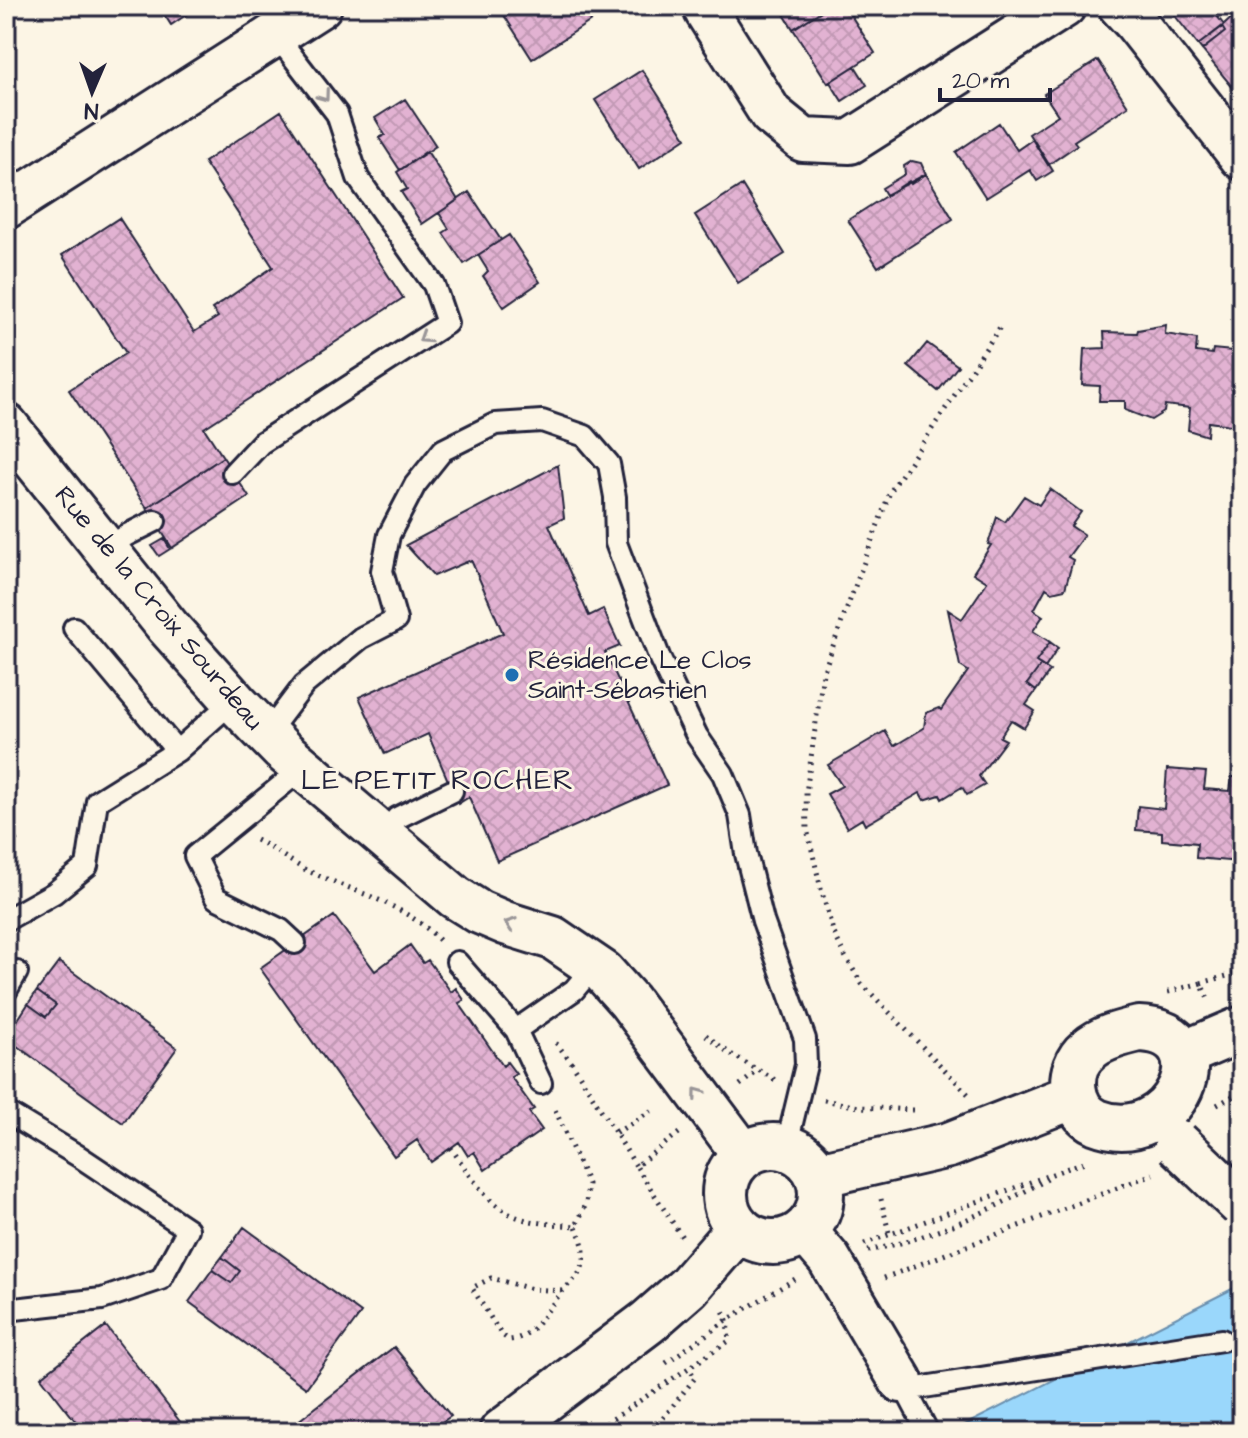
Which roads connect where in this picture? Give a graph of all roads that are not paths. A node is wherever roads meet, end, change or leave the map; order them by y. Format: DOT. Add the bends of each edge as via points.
graph roads {
  1 [pos="320,6"];
  2 [pos="1064,6"];
  3 [pos="1120,6"];
  4 [pos="706,11"];
  5 [pos="276,35"];
  6 [pos="1242,158"];
  7 [pos="6,207"];
  8 [pos="6,425"];
  9 [pos="233,473"];
  10 [pos="155,521"];
  11 [pos="106,549"];
  12 [pos="74,628"];
  13 [pos="234,700"];
  14 [pos="267,734"];
  15 [pos="177,751"];
  16 [pos="303,768"];
  17 [pos="452,791"];
  18 [pos="382,836"];
  19 [pos="6,920"];
  20 [pos="295,943"];
  21 [pos="454,958"];
  22 [pos="595,965"];
  23 [pos="17,972"];
  24 [pos="6,991"];
  25 [pos="1242,1029"];
  26 [pos="516,1030"];
  27 [pos="1183,1054"];
  28 [pos="541,1083"];
  29 [pos="1074,1096"];
  30 [pos="6,1112"];
  31 [pos="1171,1156"];
  32 [pos="783,1159"];
  33 [pos="1242,1205"];
  34 [pos="739,1228"];
  35 [pos="817,1245"];
  36 [pos="6,1310"];
  37 [pos="1222,1340"];
  38 [pos="903,1386"];
  39 [pos="502,1432"];
  40 [pos="928,1432"];
  1 -- 5 [label="street"];
  2 -- 4 [label="street" via="850,142 803,140 771,114"];
  3 -- 6 [label="street"];
  5 -- 7 [label="street"];
  5 -- 9 [label="lane, one-way" via="337,114 358,178 434,285 447,323 261,443"];
  8 -- 11 [label="street, Rue de la Croix Sourdeau"];
  10 -- 11 [label="lane"];
  11 -- 13 [label="street, Rue de la Croix Sourdeau"];
  12 -- 15 [label="lane"];
  13 -- 14 [label="street, Rue de la Croix Sourdeau"];
  13 -- 15 [label="lane"];
  14 -- 16 [label="street, Rue de la Croix Sourdeau"];
  14 -- 32 [label="lane" via="304,685 361,638 396,620 382,571 389,535 415,485 443,450 495,424 542,421 585,436 609,464 616,543 660,659 740,815 763,921 805,1039 806,1065"];
  15 -- 19 [label="lane" via="97,801 87,866 54,893"];
  16 -- 18 [label="street, Rue de la Croix Sourdeau"];
  16 -- 20 [label="lane" via="195,856 216,898 281,930"];
  17 -- 18 [label="lane" via="397,818"];
  22 -- 18 [label="street, Rue de la Croix Sourdeau, one-way" via="553,938 479,912"];
  21 -- 26 [label="lane"];
  22 -- 26 [label="lane" via="574,990"];
  32 -- 22 [label="street, Rue de la Croix Sourdeau, one-way" via="710,1109 629,1001"];
  23 -- 24 [label="lane"];
  25 -- 27 [label="main road"];
  26 -- 28 [label="lane"];
  27 -- 29 [label="main road" via="1172,1038 1155,1030 1122,1033 1087,1050 1074,1072"];
  27 -- 29 [label="main road" via="1186,1074 1181,1091 1171,1105 1140,1124 1106,1125 1090,1119"];
  29 -- 32 [label="main road" via="949,1145"];
  30 -- 36 [label="lane" via="188,1229 161,1279 102,1299"];
  31 -- 33 [label="main road, bridge"];
  32 -- 34 [label="main road" via="728,1176 728,1211"];
  32 -- 35 [label="main road" via="822,1193 814,1220"];
  34 -- 35 [label="main road" via="753,1238"];
  34 -- 39 [label="main road" via="688,1287 648,1322"];
  35 -- 38 [label="street"];
  37 -- 38 [label="lane"];
  38 -- 40 [label="lane"];
}
